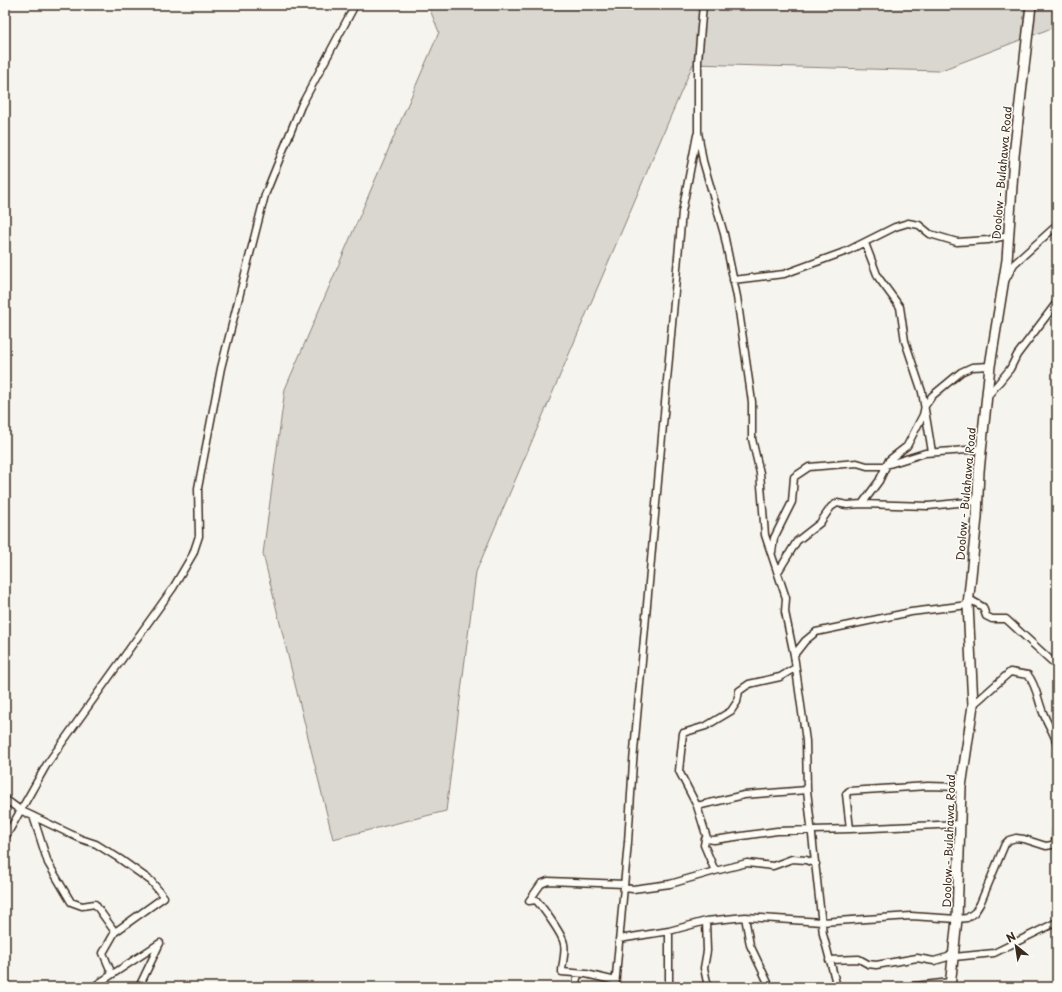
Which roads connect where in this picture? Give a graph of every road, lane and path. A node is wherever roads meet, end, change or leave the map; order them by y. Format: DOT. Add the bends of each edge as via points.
graph roads {
  1 [pos="355,5"];
  2 [pos="703,5"];
  3 [pos="1031,5"];
  4 [pos="698,132"];
  5 [pos="1057,223"];
  6 [pos="1009,235"];
  7 [pos="865,243"];
  8 [pos="733,280"];
  9 [pos="1002,286"];
  10 [pos="1057,302"];
  11 [pos="990,366"];
  12 [pos="986,398"];
  13 [pos="925,406"];
  14 [pos="981,449"];
  15 [pos="932,452"];
  16 [pos="886,465"];
  17 [pos="978,501"];
  18 [pos="862,504"];
  19 [pos="772,555"];
  20 [pos="778,572"];
  21 [pos="969,602"];
  22 [pos="794,655"];
  23 [pos="1057,666"];
  24 [pos="795,668"];
  25 [pos="973,705"];
  26 [pos="1057,744"];
  27 [pos="961,787"];
  28 [pos="807,790"];
  29 [pos="5,799"];
  30 [pos="697,806"];
  31 [pos="20,810"];
  32 [pos="33,816"];
  33 [pos="1057,822"];
  34 [pos="960,824"];
  35 [pos="812,829"];
  36 [pos="850,829"];
  37 [pos="5,838"];
  38 [pos="707,838"];
  39 [pos="816,864"];
  40 [pos="715,872"];
  41 [pos="624,886"];
  42 [pos="745,917"];
  43 [pos="957,919"];
  44 [pos="706,921"];
  45 [pos="822,922"];
  46 [pos="1057,922"];
  47 [pos="669,931"];
  48 [pos="116,932"];
  49 [pos="619,939"];
  50 [pos="954,955"];
  51 [pos="829,960"];
  52 [pos="112,974"];
  53 [pos="578,974"];
  54 [pos="615,984"];
  55 [pos="950,985"];
  56 [pos="94,987"];
  57 [pos="139,987"];
  58 [pos="575,987"];
  59 [pos="669,987"];
  60 [pos="708,987"];
  61 [pos="770,987"];
  62 [pos="837,987"];
  63 [pos="905,987"];
  1 -- 31 [label="street" via="301,106 265,196 221,368 198,488 199,536 193,554 173,588 47,764"];
  2 -- 4 [label="street" via="698,61"];
  3 -- 6 [label="main road, Doolow - Bulahawa Road" via="1014,156"];
  4 -- 8 [label="street" via="703,162 724,234"];
  4 -- 41 [label="street" via="682,212"];
  5 -- 9 [label="street" via="1014,264"];
  6 -- 7 [label="street" via="988,240 957,242 930,234 919,225 908,222 895,226"];
  6 -- 9 [label="main road, Doolow - Bulahawa Road"];
  7 -- 8 [label="street" via="784,274"];
  7 -- 13 [label="street" via="878,277 900,307 905,341 914,362"];
  8 -- 19 [label="street" via="752,402 752,439 760,473 765,535"];
  9 -- 11 [label="main road, Doolow - Bulahawa Road"];
  10 -- 12 [label="street" via="1017,355 1010,369"];
  11 -- 12 [label="main road, Doolow - Bulahawa Road"];
  11 -- 13 [label="street" via="972,367 961,372 932,396"];
  12 -- 14 [label="main road, Doolow - Bulahawa Road"];
  13 -- 15 [label="street"];
  13 -- 16 [label="street" via="907,446"];
  14 -- 15 [label="street"];
  14 -- 17 [label="main road, Doolow - Bulahawa Road"];
  15 -- 16 [label="street"];
  16 -- 18 [label="street"];
  16 -- 19 [label="street" via="821,465 802,470 794,477 792,502 774,538"];
  17 -- 18 [label="street" via="928,506"];
  17 -- 21 [label="main road, Doolow - Bulahawa Road"];
  18 -- 20 [label="street" via="847,506 837,503 831,507 820,523 797,541"];
  19 -- 20 [label="street"];
  20 -- 22 [label="street" via="786,598 785,612"];
  21 -- 22 [label="street" via="816,632"];
  21 -- 23 [label="street" via="983,607 986,616 992,619 1006,618"];
  21 -- 25 [label="main road, Doolow - Bulahawa Road"];
  22 -- 24 [label="street"];
  24 -- 28 [label="street" via="806,741"];
  24 -- 30 [label="street" via="780,677 749,684 739,691 737,702 731,711 706,726 683,733 679,771"];
  25 -- 26 [label="street" via="1010,672 1028,674"];
  25 -- 27 [label="main road, Doolow - Bulahawa Road"];
  27 -- 34 [label="main road, Doolow - Bulahawa Road"];
  27 -- 36 [label="street" via="928,786 848,791 846,794"];
  28 -- 30 [label="street" via="744,795"];
  28 -- 35 [label="street"];
  29 -- 31 [label="street"];
  30 -- 38 [label="street"];
  31 -- 32 [label="street"];
  31 -- 37 [label="street"];
  32 -- 48 [label="street" via="48,863 71,902 82,906 95,904"];
  32 -- 48 [label="street" via="96,844 120,858 151,881 164,897"];
  33 -- 43 [label="street" via="1055,842 1052,845 1046,846 1016,838 1005,844 975,912 967,918"];
  34 -- 36 [label="street"];
  34 -- 43 [label="main road, Doolow - Bulahawa Road"];
  35 -- 36 [label="street"];
  35 -- 38 [label="street" via="758,833 714,840"];
  35 -- 39 [label="street"];
  38 -- 40 [label="street" via="704,845"];
  39 -- 40 [label="street" via="792,859 773,866 747,863"];
  39 -- 45 [label="street"];
  40 -- 41 [label="street" via="670,884 633,889"];
  41 -- 49 [label="street"];
  41 -- 53 [label="street" via="548,881 541,884 529,901 536,900 560,932 564,944 562,972"];
  42 -- 44 [label="street"];
  42 -- 45 [label="street"];
  42 -- 61 [label="street" via="750,945"];
  43 -- 45 [label="street" via="911,916"];
  43 -- 50 [label="main road, Doolow - Bulahawa Road"];
  44 -- 47 [label="street"];
  44 -- 60 [label="street" via="707,951 704,968"];
  45 -- 51 [label="street" via="822,934"];
  46 -- 50 [label="street" via="994,953"];
  47 -- 49 [label="street"];
  47 -- 59 [label="street"];
  48 -- 52 [label="street" via="103,953"];
  49 -- 54 [label="street"];
  50 -- 51 [label="street" via="934,961 917,958 876,965 859,959"];
  50 -- 55 [label="main road, Doolow - Bulahawa Road"];
  51 -- 62 [label="street"];
  52 -- 56 [label="street"];
  52 -- 57 [label="street" via="160,942"];
  53 -- 54 [label="street"];
  53 -- 58 [label="street"];
  55 -- 63 [label="street"];
}
